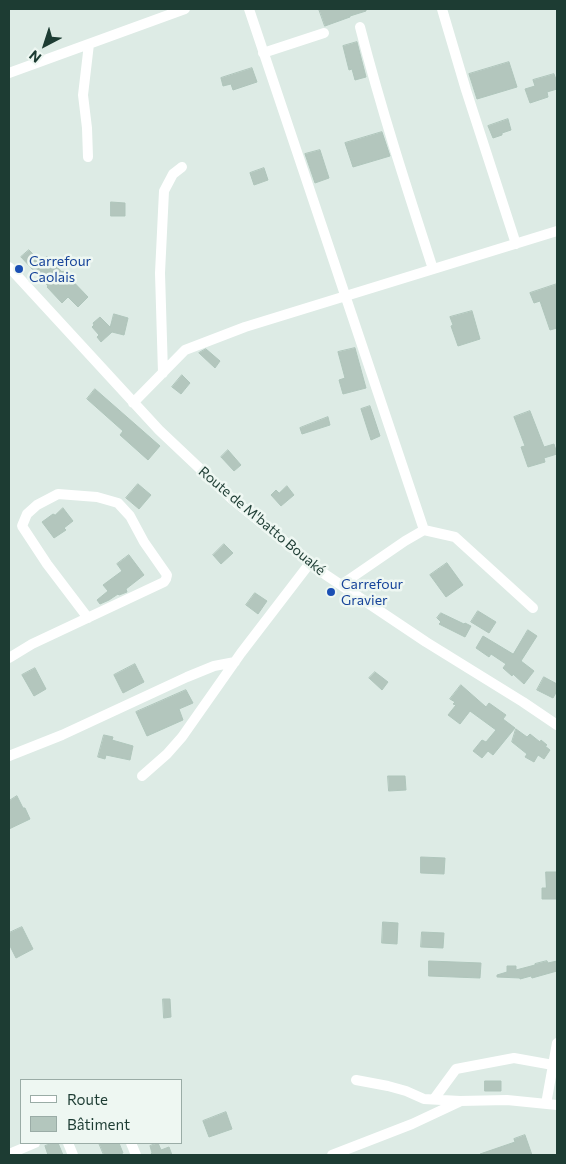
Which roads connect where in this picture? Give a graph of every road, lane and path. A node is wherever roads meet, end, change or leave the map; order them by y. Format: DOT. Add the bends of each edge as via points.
graph roads {
  1 [pos="185,9"];
  2 [pos="248,9"];
  3 [pos="442,9"];
  4 [pos="360,28"];
  5 [pos="324,33"];
  6 [pos="89,44"];
  7 [pos="263,53"];
  8 [pos="9,73"];
  9 [pos="88,157"];
  10 [pos="182,167"];
  11 [pos="557,231"];
  12 [pos="516,244"];
  13 [pos="9,267"];
  14 [pos="434,269"];
  15 [pos="345,296"];
  16 [pos="163,373"];
  17 [pos="134,403"];
  18 [pos="424,530"];
  19 [pos="310,563"];
  20 [pos="341,585"];
  21 [pos="533,608"];
  22 [pos="88,618"];
  23 [pos="9,658"];
  24 [pos="235,662"];
  25 [pos="557,725"];
  26 [pos="9,756"];
  27 [pos="142,776"];
  28 [pos="557,1043"];
  29 [pos="553,1065"];
  30 [pos="356,1080"];
  31 [pos="434,1100"];
  32 [pos="460,1101"];
  33 [pos="546,1104"];
  34 [pos="557,1105"];
  35 [pos="34,1144"];
  36 [pos="9,1154"];
  37 [pos="332,1155"];
  1 -- 6 [label="street"];
  2 -- 7 [label="street"];
  3 -- 12 [label="street"];
  4 -- 14 [label="street" via="408,194"];
  5 -- 7 [label="street"];
  6 -- 8 [label="street"];
  6 -- 9 [label="street" via="82,96"];
  7 -- 15 [label="street"];
  10 -- 16 [label="street" via="172,174 164,191 160,274"];
  11 -- 12 [label="street"];
  12 -- 14 [label="street"];
  13 -- 17 [label="street, Route de M'batto Bouaké"];
  14 -- 15 [label="street"];
  15 -- 16 [label="street" via="245,327 185,350"];
  15 -- 18 [label="street"];
  16 -- 17 [label="street"];
  17 -- 19 [label="street, Route de M'batto Bouaké" via="232,499"];
  18 -- 20 [label="street"];
  18 -- 21 [label="street" via="455,537"];
  19 -- 20 [label="street, Route de M'batto Bouaké"];
  19 -- 24 [label="street"];
  20 -- 25 [label="street, Route de M'batto Bouaké"];
  22 -- 22 [label="street" via="22,526 27,514 37,505 58,494 97,497 118,504 130,516 167,575 164,582"];
  22 -- 23 [label="street"];
  24 -- 26 [label="street" via="187,677"];
  24 -- 27 [label="street" via="182,737"];
  28 -- 29 [label="street"];
  29 -- 31 [label="street" via="514,1058 456,1068"];
  29 -- 33 [label="street"];
  30 -- 31 [label="street"];
  31 -- 32 [label="street"];
  32 -- 33 [label="street" via="506,1100"];
  32 -- 37 [label="street" via="412,1124"];
  33 -- 34 [label="street"];
  35 -- 36 [label="street"];
}
